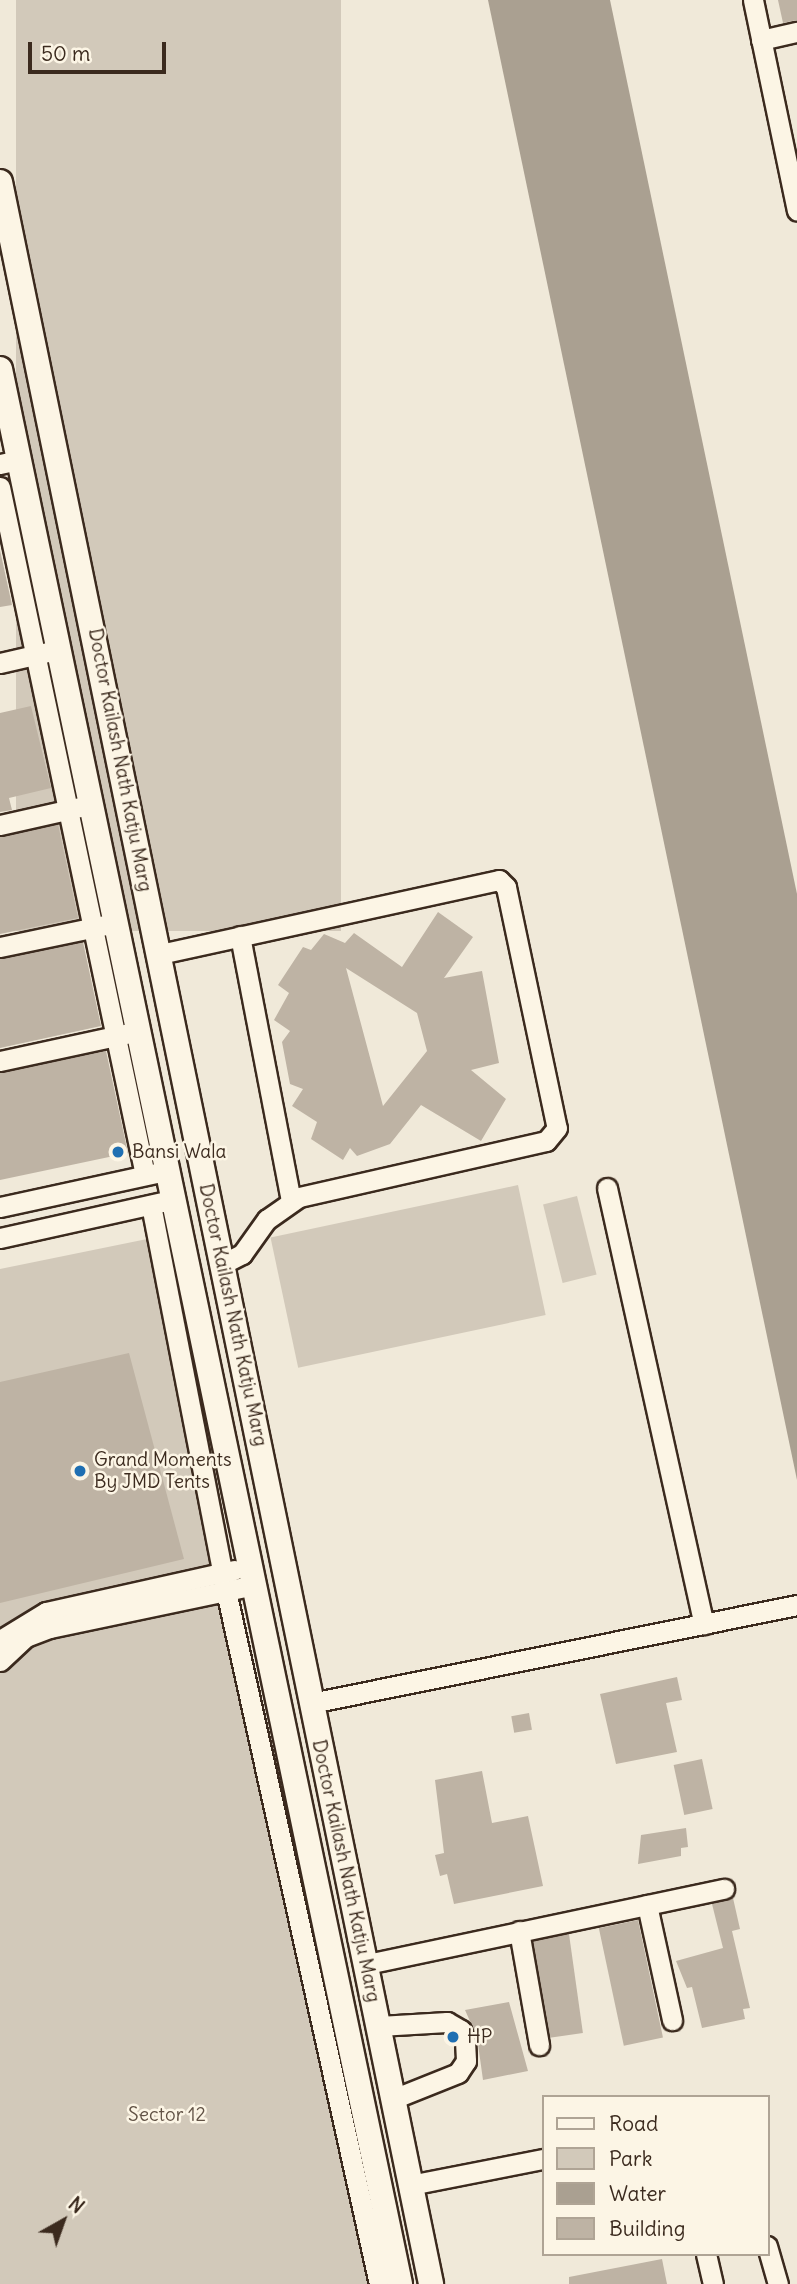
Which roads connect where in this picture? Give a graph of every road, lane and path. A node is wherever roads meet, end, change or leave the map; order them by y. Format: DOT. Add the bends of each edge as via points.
graph roads {
  1 [pos="753,0"];
  2 [pos="797,32"];
  3 [pos="761,40"];
  4 [pos="790,141"];
  5 [pos="0,182"];
  6 [pos="797,210"];
  7 [pos="0,369"];
  8 [pos="9,462"];
  9 [pos="0,487"];
  10 [pos="19,561"];
  11 [pos="48,652"];
  12 [pos="0,663"];
  13 [pos="110,710"];
  14 [pos="73,718"];
  15 [pos="79,807"];
  16 [pos="0,825"];
  17 [pos="105,925"];
  18 [pos="240,936"];
  19 [pos="0,947"];
  20 [pos="160,954"];
  21 [pos="127,1033"];
  22 [pos="0,1061"];
  23 [pos="156,1173"];
  24 [pos="607,1188"];
  25 [pos="290,1201"];
  26 [pos="162,1203"];
  27 [pos="0,1207"];
  28 [pos="0,1238"];
  29 [pos="222,1264"];
  30 [pos="269,1489"];
  31 [pos="235,1496"];
  32 [pos="252,1576"];
  33 [pos="224,1582"];
  34 [pos="797,1605"];
  35 [pos="704,1624"];
  36 [pos="0,1640"];
  37 [pos="0,1661"];
  38 [pos="311,1703"];
  39 [pos="724,1889"];
  40 [pos="647,1905"];
  41 [pos="519,1931"];
  42 [pos="366,1964"];
  43 [pos="672,2020"];
  44 [pos="379,2026"];
  45 [pos="539,2045"];
  46 [pos="393,2099"];
  47 [pos="542,2159"];
  48 [pos="410,2185"];
  49 [pos="769,2253"];
  50 [pos="706,2256"];
  51 [pos="379,2284"];
  52 [pos="400,2284"];
  53 [pos="431,2284"];
  54 [pos="713,2284"];
  55 [pos="778,2284"];
  1 -- 3 [label="street"];
  2 -- 3 [label="street"];
  3 -- 4 [label="street"];
  4 -- 6 [label="street"];
  5 -- 13 [label="main road, Doctor Kailash Nath Katju Marg"];
  7 -- 8 [label="main road, Doctor Kailash Nath Katju Marg"];
  8 -- 10 [label="main road, Doctor Kailash Nath Katju Marg"];
  9 -- 10 [label="street"];
  10 -- 11 [label="main road, Doctor Kailash Nath Katju Marg"];
  11 -- 12 [label="street"];
  11 -- 14 [label="main road, Doctor Kailash Nath Katju Marg"];
  11 -- 15 [label="street"];
  13 -- 14 [label="main road"];
  13 -- 20 [label="main road, Doctor Kailash Nath Katju Marg"];
  14 -- 15 [label="main road, Doctor Kailash Nath Katju Marg"];
  15 -- 16 [label="street"];
  15 -- 17 [label="main road, Doctor Kailash Nath Katju Marg"];
  17 -- 19 [label="street"];
  17 -- 21 [label="main road, Doctor Kailash Nath Katju Marg"];
  18 -- 20 [label="street"];
  18 -- 25 [label="street"];
  18 -- 25 [label="street" via="499,880 506,887 557,1128 546,1141"];
  20 -- 29 [label="main road, Doctor Kailash Nath Katju Marg"];
  21 -- 22 [label="street"];
  21 -- 23 [label="main road, Doctor Kailash Nath Katju Marg"];
  23 -- 26 [label="main road, Doctor Kailash Nath Katju Marg"];
  23 -- 27 [label="street"];
  24 -- 35 [label="street"];
  25 -- 29 [label="street" via="267,1219 242,1254"];
  26 -- 28 [label="street"];
  26 -- 31 [label="main road, Doctor Kailash Nath Katju Marg"];
  26 -- 33 [label="street"];
  29 -- 30 [label="main road, Doctor Kailash Nath Katju Marg"];
  30 -- 31 [label="main road"];
  30 -- 38 [label="main road, Doctor Kailash Nath Katju Marg"];
  31 -- 32 [label="main road, Doctor Kailash Nath Katju Marg"];
  32 -- 33 [label="street"];
  32 -- 52 [label="main road, Doctor Kailash Nath Katju Marg"];
  33 -- 36 [label="street" via="46,1612"];
  33 -- 37 [label="street" via="50,1628 26,1637"];
  33 -- 51 [label="street"];
  34 -- 35 [label="street"];
  35 -- 38 [label="street"];
  38 -- 42 [label="main road, Doctor Kailash Nath Katju Marg"];
  39 -- 40 [label="street"];
  40 -- 41 [label="street"];
  40 -- 43 [label="street"];
  41 -- 42 [label="street"];
  41 -- 45 [label="street"];
  42 -- 44 [label="main road, Doctor Kailash Nath Katju Marg"];
  44 -- 46 [label="main road, Doctor Kailash Nath Katju Marg"];
  44 -- 46 [label="street" via="447,2022 461,2030 465,2041 466,2060 458,2073"];
  46 -- 48 [label="main road, Doctor Kailash Nath Katju Marg"];
  47 -- 48 [label="street"];
  48 -- 53 [label="main road, Doctor Kailash Nath Katju Marg"];
  49 -- 55 [label="street"];
  50 -- 54 [label="street"];
}
